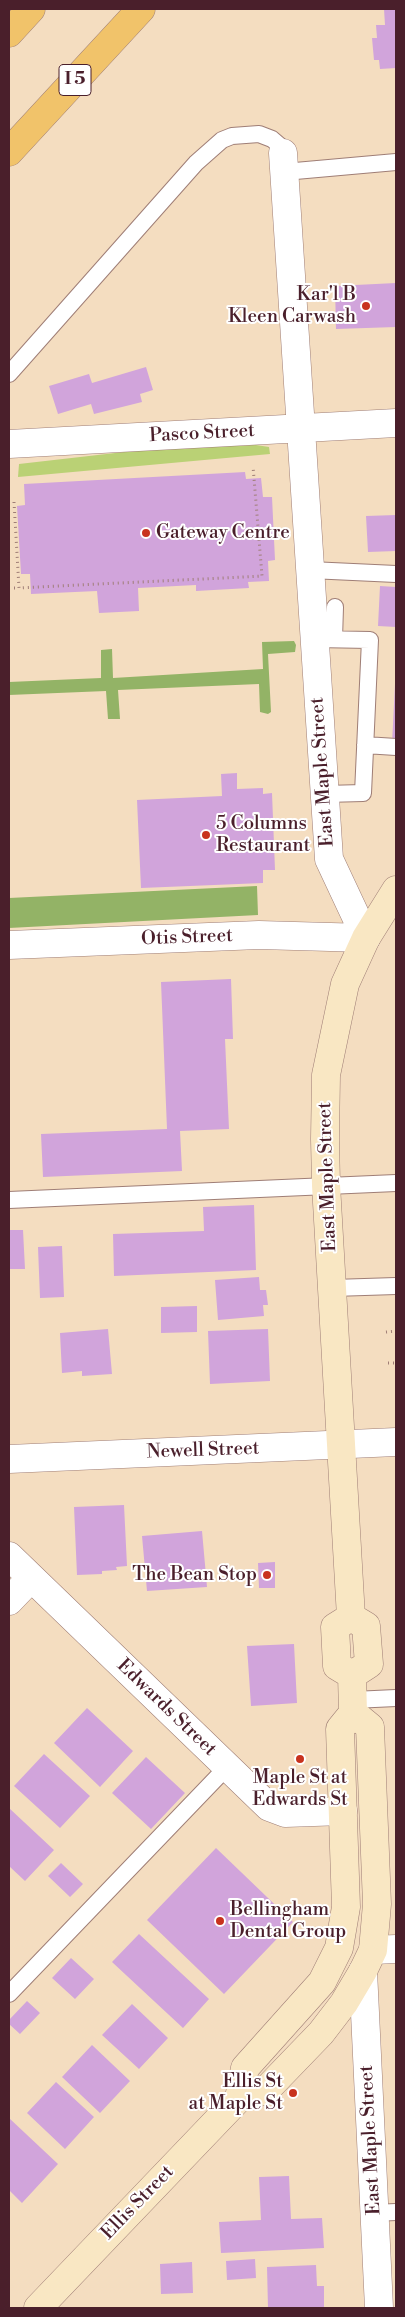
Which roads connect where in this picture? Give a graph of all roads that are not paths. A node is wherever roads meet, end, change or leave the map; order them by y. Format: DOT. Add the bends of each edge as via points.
graph roads {
  1 [pos="30,9"];
  2 [pos="141,9"];
  3 [pos="9,33"];
  4 [pos="9,152"];
  5 [pos="284,162"];
  6 [pos="396,162"];
  7 [pos="9,374"];
  8 [pos="396,423"];
  9 [pos="300,428"];
  10 [pos="9,444"];
  11 [pos="310,570"];
  12 [pos="396,574"];
  13 [pos="335,607"];
  14 [pos="324,639"];
  15 [pos="365,745"];
  16 [pos="396,747"];
  17 [pos="325,794"];
  18 [pos="396,890"];
  19 [pos="366,938"];
  20 [pos="9,945"];
  21 [pos="396,1183"];
  22 [pos="326,1185"];
  23 [pos="9,1200"];
  24 [pos="396,1286"];
  25 [pos="332,1288"];
  26 [pos="396,1442"];
  27 [pos="342,1445"];
  28 [pos="9,1459"];
  29 [pos="9,1556"];
  30 [pos="31,1578"];
  31 [pos="9,1601"];
  32 [pos="353,1696"];
  33 [pos="396,1698"];
  34 [pos="228,1767"];
  35 [pos="343,1811"];
  36 [pos="378,1957"];
  37 [pos="9,1994"];
  38 [pos="238,2098"];
  39 [pos="385,2213"];
  40 [pos="38,2308"];
  41 [pos="379,2308"];
  1 -- 3 [label="highway"];
  2 -- 4 [label="highway, I 5"];
  5 -- 6 [label="lane"];
  5 -- 7 [label="lane" via="279,145 260,134 222,140 196,162"];
  5 -- 9 [label="street, East Maple Street"];
  8 -- 9 [label="street, Pasco Street"];
  9 -- 10 [label="street, Pasco Street"];
  9 -- 11 [label="street, East Maple Street"];
  11 -- 12 [label="lane"];
  11 -- 14 [label="street, East Maple Street"];
  13 -- 14 [label="lane"];
  14 -- 15 [label="lane" via="370,640"];
  14 -- 17 [label="street, East Maple Street"];
  15 -- 16 [label="lane"];
  15 -- 17 [label="lane" via="363,793"];
  17 -- 19 [label="street, East Maple Street" via="329,859"];
  18 -- 19 [label="main road"];
  19 -- 20 [label="street, Otis Street" via="259,935"];
  19 -- 22 [label="main road, East Maple Street" via="345,984 326,1075"];
  21 -- 22 [label="lane"];
  22 -- 23 [label="lane"];
  22 -- 25 [label="main road, East Maple Street"];
  24 -- 25 [label="lane"];
  25 -- 27 [label="main road, East Maple Street"];
  26 -- 27 [label="street, Newell Street"];
  27 -- 28 [label="street, Newell Street"];
  27 -- 32 [label="main road, East Maple Street" via="351,1617 335,1627 337,1666"];
  29 -- 30 [label="street, Edwards Street"];
  30 -- 31 [label="street"];
  30 -- 34 [label="street, Edwards Street"];
  32 -- 33 [label="lane"];
  32 -- 35 [label="main road" via="340,1729"];
  32 -- 36 [label="main road, East Maple Street" via="370,1727"];
  34 -- 35 [label="street, Edwards Street" via="279,1812"];
  34 -- 37 [label="lane"];
  35 -- 38 [label="main road" via="346,1907 334,1960 322,1982 245,2068"];
  36 -- 38 [label="main road" via="321,2033 266,2090"];
  36 -- 39 [label="street, East Maple Street"];
  38 -- 40 [label="main road, Ellis Street"];
  39 -- 41 [label="street, East Maple Street"];
}
